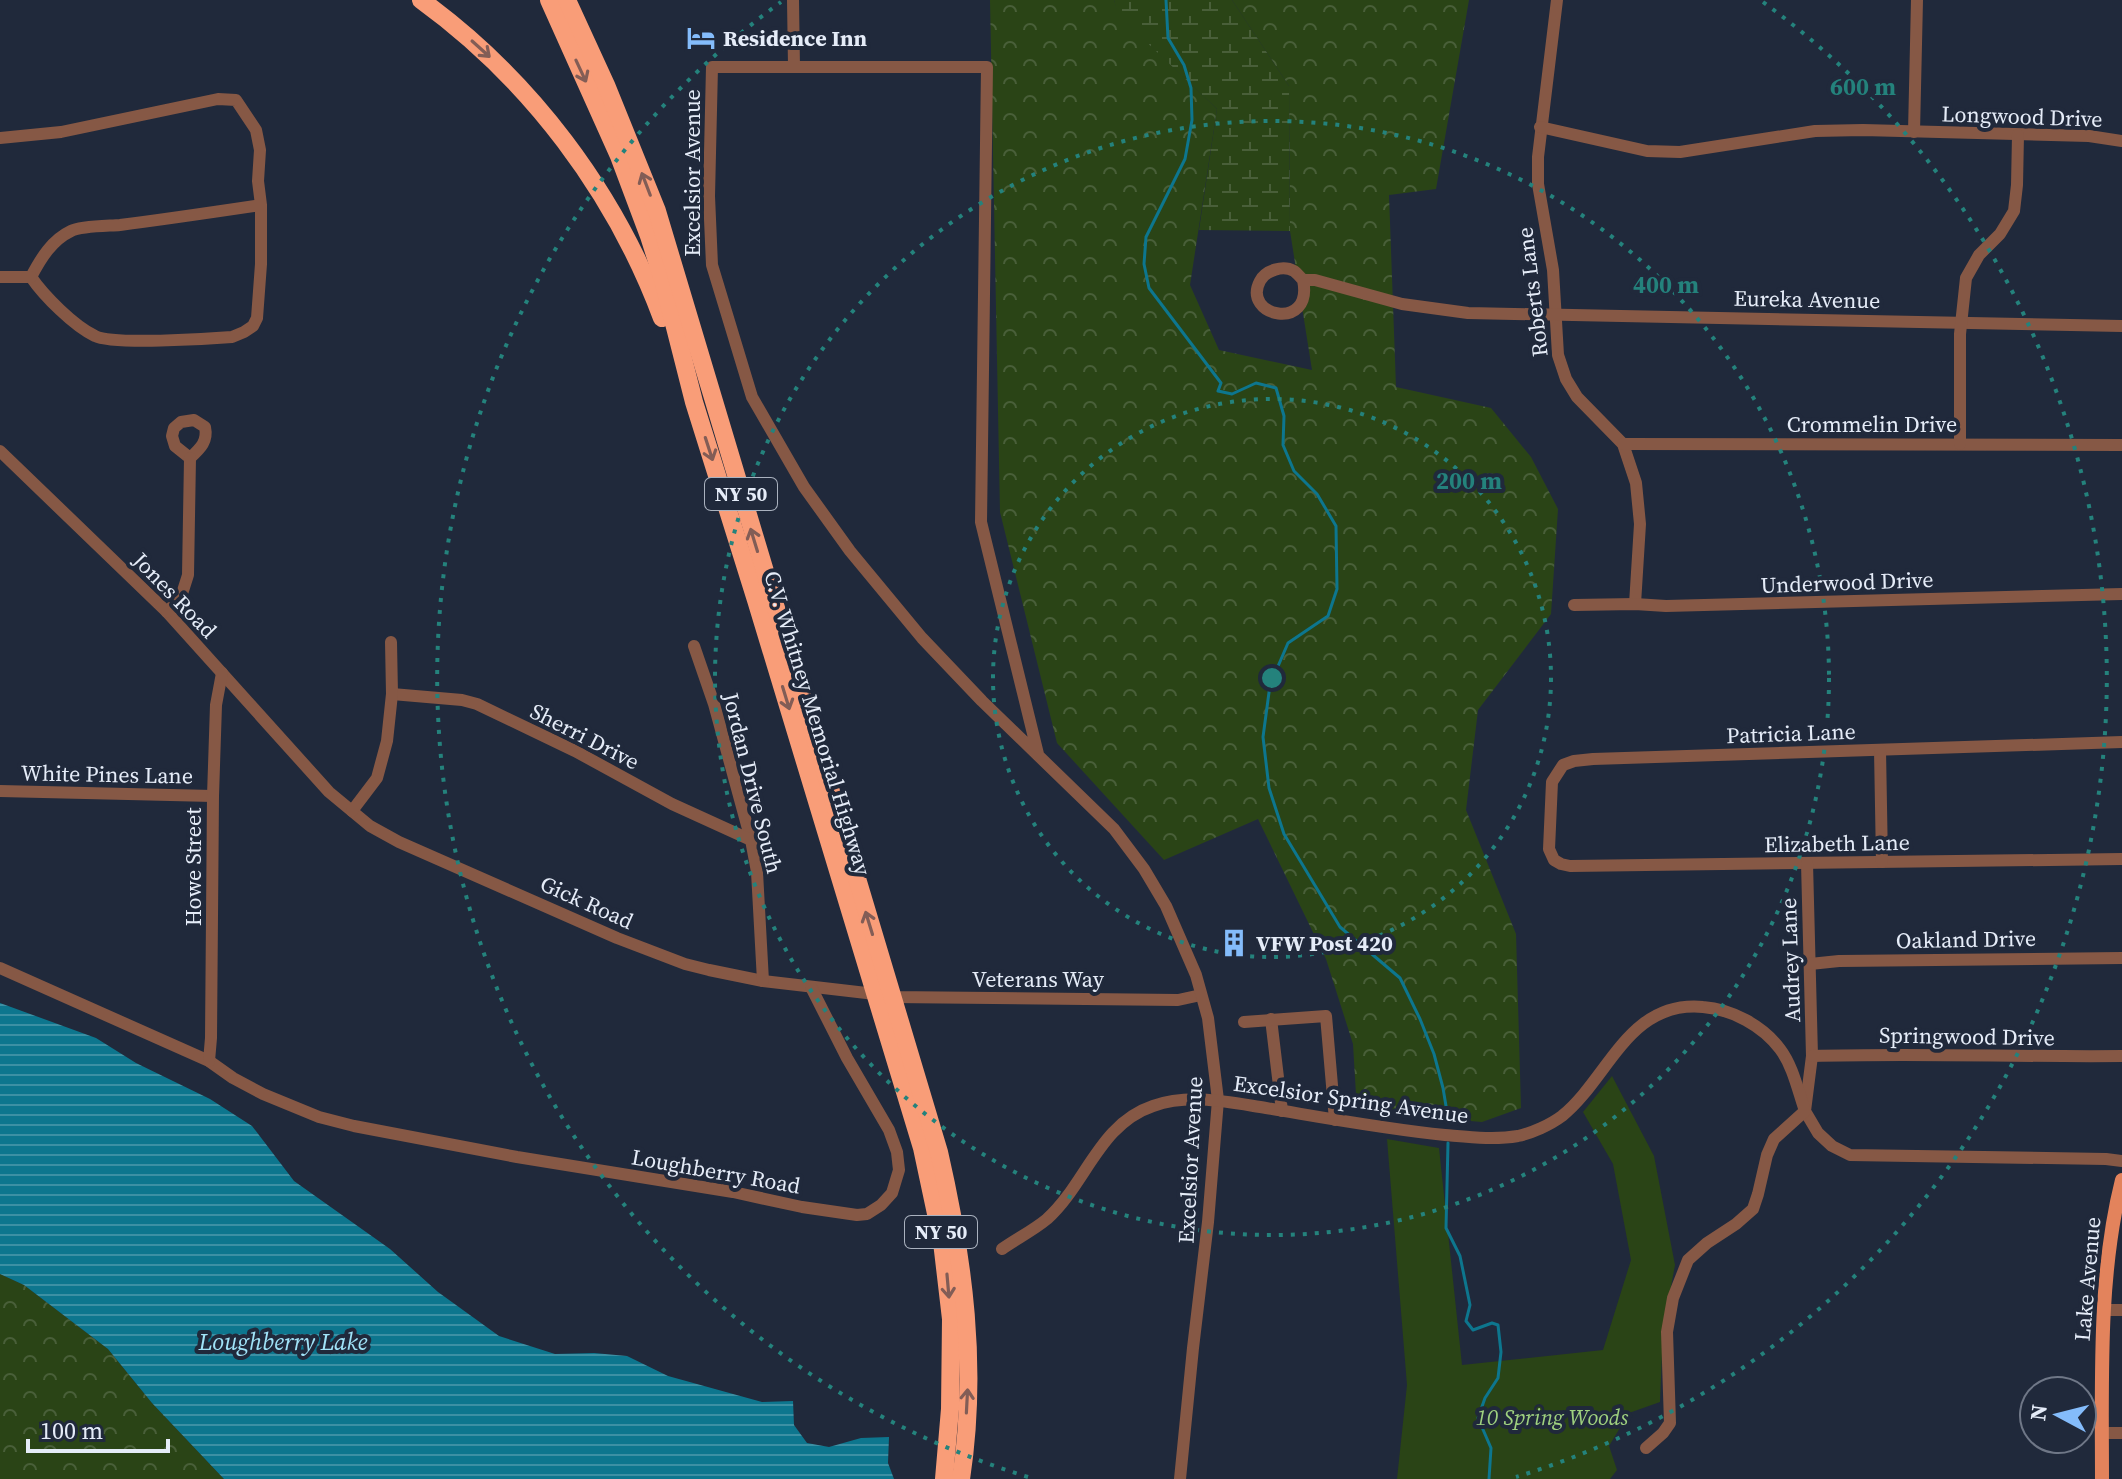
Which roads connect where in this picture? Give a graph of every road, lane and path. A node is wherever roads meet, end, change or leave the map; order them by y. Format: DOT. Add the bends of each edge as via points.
graph roads {
  1 [pos="421,0"];
  2 [pos="549,0"];
  3 [pos="567,0"];
  4 [pos="793,0"];
  5 [pos="1557,0"];
  6 [pos="1917,0"];
  7 [pos="794,67"];
  8 [pos="1540,127"];
  9 [pos="1914,132"];
  10 [pos="2018,135"];
  11 [pos="0,138"];
  12 [pos="2122,141"];
  13 [pos="261,205"];
  14 [pos="0,277"];
  15 [pos="31,277"];
  16 [pos="1309,280"];
  17 [pos="1557,315"];
  18 [pos="1962,322"];
  19 [pos="2122,326"];
  20 [pos="694,402"];
  21 [pos="1623,444"];
  22 [pos="1960,444"];
  23 [pos="2122,445"];
  24 [pos="1,455"];
  25 [pos="190,458"];
  26 [pos="2122,594"];
  27 [pos="1635,604"];
  28 [pos="1574,605"];
  29 [pos="167,612"];
  30 [pos="391,642"];
  31 [pos="694,646"];
  32 [pos="222,673"];
  33 [pos="392,694"];
  34 [pos="2122,742"];
  35 [pos="1880,750"];
  36 [pos="1038,754"];
  37 [pos="313,774"];
  38 [pos="0,791"];
  39 [pos="213,796"];
  40 [pos="352,811"];
  41 [pos="751,840"];
  42 [pos="2122,859"];
  43 [pos="1554,860"];
  44 [pos="1882,862"];
  45 [pos="1807,863"];
  46 [pos="2122,958"];
  47 [pos="1810,964"];
  48 [pos="0,968"];
  49 [pos="763,981"];
  50 [pos="811,987"];
  51 [pos="1201,995"];
  52 [pos="883,996"];
  53 [pos="1271,1019"];
  54 [pos="1244,1022"];
  55 [pos="1812,1056"];
  56 [pos="2122,1056"];
  57 [pos="209,1061"];
  58 [pos="1218,1100"];
  59 [pos="1282,1111"];
  60 [pos="1805,1111"];
  61 [pos="1335,1120"];
  62 [pos="2122,1161"];
  63 [pos="2122,1180"];
  64 [pos="2119,1202"];
  65 [pos="1002,1249"];
  66 [pos="2103,1310"];
  67 [pos="2122,1310"];
  68 [pos="2102,1433"];
  69 [pos="2122,1433"];
  70 [pos="1646,1448"];
  71 [pos="944,1479"];
  72 [pos="961,1479"];
  73 [pos="1180,1479"];
  74 [pos="2102,1479"];
  1 -- 20 [label="highway, one-way" via="509,77 582,166 651,288"];
  2 -- 20 [label="highway, C.V. Whitney Memorial Highway / NY 50, one-way" via="649,236"];
  52 -- 3 [label="highway, C.V. Whitney Memorial Highway / NY 50, one-way" via="657,211"];
  4 -- 7 [label="street"];
  5 -- 8 [label="street, Roberts Lane"];
  6 -- 9 [label="street"];
  7 -- 36 [label="street, Excelsior Avenue" via="712,67 712,265 752,397 804,487 850,551 922,638"];
  7 -- 36 [label="street, Excelsior Avenue" via="987,67 981,522"];
  8 -- 9 [label="street, Longwood Drive" via="1662,152 1815,131"];
  8 -- 17 [label="street, Roberts Lane" via="1538,184"];
  9 -- 10 [label="street, Longwood Drive"];
  10 -- 12 [label="street, Longwood Drive"];
  10 -- 18 [label="street" via="2014,211 1966,278"];
  11 -- 13 [label="street" via="236,100 256,130"];
  13 -- 15 [label="street" via="76,228 53,243"];
  13 -- 15 [label="street" via="257,318 232,337 97,338"];
  14 -- 15 [label="street"];
  16 -- 17 [label="street, Eureka Avenue" via="1435,310"];
  17 -- 18 [label="street, Eureka Avenue"];
  17 -- 21 [label="street, Roberts Lane" via="1558,355 1566,379"];
  18 -- 19 [label="street, Eureka Avenue"];
  18 -- 22 [label="street"];
  20 -- 52 [label="highway, C.V. Whitney Memorial Highway / NY 50, one-way"];
  21 -- 22 [label="street, Crommelin Drive"];
  21 -- 27 [label="street, Roberts Lane" via="1636,483 1640,524"];
  22 -- 23 [label="street, Crommelin Drive"];
  24 -- 29 [label="street, Jones Road"];
  25 -- 29 [label="street" via="188,575 181,597"];
  26 -- 27 [label="street, Underwood Drive"];
  27 -- 28 [label="street, Underwood Drive"];
  29 -- 32 [label="street, Jones Road"];
  30 -- 33 [label="street"];
  31 -- 41 [label="street, Jordan Drive South"];
  32 -- 37 [label="street, Jones Road"];
  32 -- 39 [label="street, Howe Street"];
  33 -- 40 [label="street" via="377,778"];
  33 -- 41 [label="street, Sherri Drive" via="477,704"];
  34 -- 35 [label="street, Patricia Lane"];
  35 -- 43 [label="street, Patricia Lane" via="1574,761 1563,765 1552,782 1549,849"];
  35 -- 44 [label="street"];
  36 -- 51 [label="street, Excelsior Avenue" via="1114,829 1144,869 1181,937"];
  37 -- 40 [label="street, Gick Road"];
  38 -- 39 [label="street, White Pines Lane"];
  39 -- 57 [label="street, Howe Street"];
  40 -- 49 [label="street, Gick Road" via="399,842 617,938 685,964"];
  41 -- 49 [label="street, Jordan Drive South"];
  42 -- 44 [label="street, Elizabeth Lane"];
  43 -- 45 [label="street, Elizabeth Lane" via="1570,866"];
  44 -- 45 [label="street, Elizabeth Lane"];
  45 -- 47 [label="street, Audrey Lane"];
  46 -- 47 [label="street, Oakland Drive"];
  47 -- 55 [label="street, Audrey Lane"];
  48 -- 57 [label="street, Loughberry Road"];
  49 -- 50 [label="street, Gick Road"];
  50 -- 52 [label="street, Gick Road"];
  50 -- 57 [label="street, Loughberry Road" via="897,1152 899,1170 892,1193 867,1214 802,1207 354,1126 301,1111"];
  51 -- 52 [label="street, Veterans Way" via="1178,1000"];
  51 -- 58 [label="street, Excelsior Avenue"];
  52 -- 71 [label="highway, C.V. Whitney Memorial Highway / NY 50, one-way" via="935,1203 948,1277 951,1382"];
  72 -- 52 [label="highway, C.V. Whitney Memorial Highway / NY 50, one-way" via="969,1359 958,1243 935,1140"];
  53 -- 54 [label="street"];
  53 -- 59 [label="street"];
  53 -- 61 [label="street" via="1326,1016"];
  55 -- 56 [label="street, Springwood Drive"];
  55 -- 60 [label="street"];
  58 -- 59 [label="street, Excelsior Spring Avenue"];
  58 -- 65 [label="street, Excelsior Spring Avenue" via="1178,1100 1134,1114 1107,1139 1047,1218"];
  58 -- 73 [label="street, Excelsior Avenue"];
  59 -- 61 [label="street, Excelsior Spring Avenue"];
  60 -- 61 [label="street, Excelsior Spring Avenue" via="1780,1049 1762,1032 1730,1011 1689,1006 1648,1020 1617,1048 1576,1102 1534,1131 1484,1138"];
  60 -- 62 [label="street, Excelsior Spring Avenue" via="1818,1133 1850,1155"];
  60 -- 70 [label="street" via="1774,1139 1753,1209 1688,1260 1667,1332 1670,1423"];
  63 -- 64 [label="main road, Lake Avenue"];
  64 -- 66 [label="main road, Lake Avenue"];
  66 -- 67 [label="street"];
  66 -- 68 [label="main road, Lake Avenue"];
  68 -- 69 [label="street"];
  68 -- 74 [label="main road, Lake Avenue"];
}
